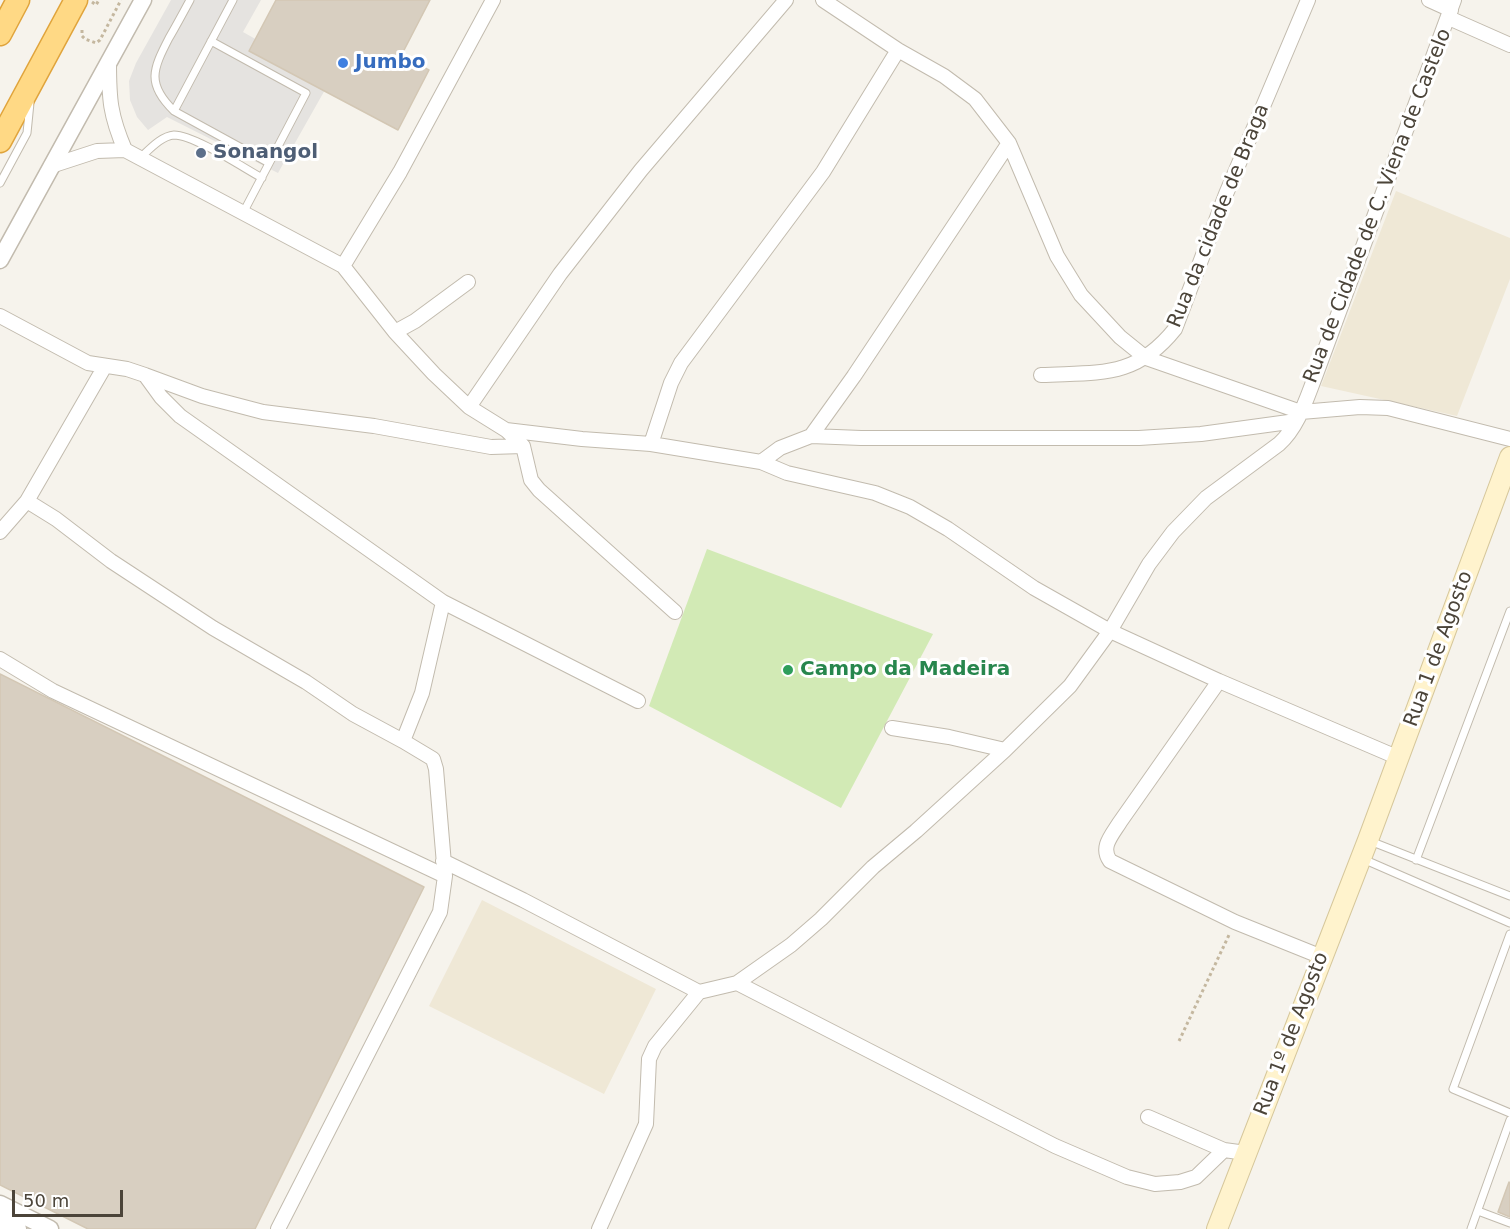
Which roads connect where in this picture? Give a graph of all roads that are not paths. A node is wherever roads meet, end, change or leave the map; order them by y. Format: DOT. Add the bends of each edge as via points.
graph roads {
  1 [pos="18,0"];
  2 [pos="143,0"];
  3 [pos="190,0"];
  4 [pos="232,0"];
  5 [pos="493,0"];
  6 [pos="786,0"];
  7 [pos="823,0"];
  8 [pos="1308,0"];
  9 [pos="1429,0"];
  10 [pos="86,2"];
  11 [pos="1451,9"];
  12 [pos="0,34"];
  13 [pos="211,41"];
  14 [pos="1510,45"];
  15 [pos="898,50"];
  16 [pos="109,61"];
  17 [pos="33,80"];
  18 [pos="174,111"];
  19 [pos="0,141"];
  20 [pos="1009,143"];
  21 [pos="125,150"];
  22 [pos="140,158"];
  23 [pos="269,163"];
  24 [pos="51,166"];
  25 [pos="261,178"];
  26 [pos="0,183"];
  27 [pos="243,213"];
  28 [pos="0,260"];
  29 [pos="343,266"];
  30 [pos="468,282"];
  31 [pos="0,316"];
  32 [pos="395,332"];
  33 [pos="1146,358"];
  34 [pos="105,366"];
  35 [pos="145,375"];
  36 [pos="1041,375"];
  37 [pos="469,407"];
  38 [pos="1298,416"];
  39 [pos="506,430"];
  40 [pos="811,436"];
  41 [pos="1510,439"];
  42 [pos="651,444"];
  43 [pos="523,446"];
  44 [pos="1510,457"];
  45 [pos="761,462"];
  46 [pos="27,501"];
  47 [pos="0,532"];
  48 [pos="443,602"];
  49 [pos="1510,611"];
  50 [pos="675,612"];
  51 [pos="1110,631"];
  52 [pos="0,659"];
  53 [pos="1219,681"];
  54 [pos="638,701"];
  55 [pos="892,728"];
  56 [pos="403,741"];
  57 [pos="1005,750"];
  58 [pos="1399,758"];
  59 [pos="1365,849"];
  60 [pos="1416,860"];
  61 [pos="443,861"];
  62 [pos="445,876"];
  63 [pos="1510,896"];
  64 [pos="1510,923"];
  65 [pos="1510,934"];
  66 [pos="1322,957"];
  67 [pos="737,983"];
  68 [pos="699,992"];
  69 [pos="1510,1113"];
  70 [pos="1148,1117"];
  71 [pos="1510,1120"];
  72 [pos="1508,1131"];
  73 [pos="1224,1150"];
  74 [pos="1246,1153"];
  75 [pos="0,1204"];
  76 [pos="1478,1211"];
  77 [pos="0,1220"];
  78 [pos="1510,1223"];
  79 [pos="18,1229"];
  80 [pos="50,1229"];
  81 [pos="278,1229"];
  82 [pos="599,1229"];
  83 [pos="1217,1229"];
  84 [pos="1471,1229"];
  1 -- 12 [label="highway"];
  2 -- 16 [label="street"];
  3 -- 18 [label="lane" via="156,64 157,90"];
  4 -- 13 [label="lane"];
  5 -- 29 [label="street" via="400,172"];
  6 -- 37 [label="street" via="641,170 560,274"];
  7 -- 15 [label="street"];
  8 -- 33 [label="street, Rua da cidade de Braga" via="1226,194 1181,318 1163,344"];
  9 -- 11 [label="street"];
  10 -- 17 [label="highway"];
  11 -- 14 [label="street"];
  11 -- 38 [label="street, Rua de Cidade de C. Viena de Castelo"];
  13 -- 18 [label="lane"];
  13 -- 23 [label="lane" via="306,93"];
  15 -- 20 [label="street" via="966,91"];
  15 -- 42 [label="street" via="823,172 681,363"];
  16 -- 21 [label="street" via="110,106"];
  16 -- 24 [label="street"];
  17 -- 19 [label="highway"];
  17 -- 26 [label="lane" via="27,133"];
  18 -- 23 [label="lane"];
  20 -- 33 [label="street" via="1057,255 1081,295 1120,337"];
  20 -- 40 [label="street"];
  21 -- 22 [label="street"];
  21 -- 24 [label="street" via="97,151"];
  22 -- 25 [label="lane" via="173,135 193,140"];
  22 -- 27 [label="street"];
  23 -- 25 [label="lane"];
  24 -- 28 [label="street"];
  25 -- 27 [label="lane"];
  27 -- 29 [label="street"];
  29 -- 32 [label="street"];
  30 -- 32 [label="street"];
  31 -- 34 [label="street" via="88,363"];
  32 -- 37 [label="street"];
  33 -- 36 [label="street, Rua da cidade de Braga" via="1107,371"];
  33 -- 38 [label="street"];
  34 -- 35 [label="street"];
  34 -- 46 [label="street"];
  35 -- 43 [label="street" via="263,412 374,426 491,447"];
  35 -- 48 [label="street" via="180,416"];
  37 -- 39 [label="street"];
  38 -- 40 [label="street" via="1201,434 1139,438"];
  38 -- 41 [label="street" via="1360,407 1388,408"];
  38 -- 51 [label="street, Rua de Cidade de C. Viena de Castelo" via="1283,440 1206,498 1173,532 1149,564"];
  39 -- 42 [label="street"];
  39 -- 43 [label="street"];
  40 -- 45 [label="street" via="780,448"];
  42 -- 45 [label="street"];
  43 -- 50 [label="street" via="531,480 538,490"];
  44 -- 58 [label="main road, Rua 1 de Agosto"];
  45 -- 51 [label="street" via="875,493 910,507 1034,588"];
  46 -- 47 [label="street"];
  46 -- 56 [label="street" via="213,628"];
  48 -- 54 [label="street"];
  48 -- 56 [label="street" via="422,693"];
  49 -- 60 [label="lane"];
  51 -- 53 [label="street"];
  51 -- 57 [label="street, Rua de Cidade de C. Viena de Castelo" via="1070,686"];
  52 -- 62 [label="street" via="54,691"];
  53 -- 58 [label="street"];
  53 -- 66 [label="street" via="1120,822 1105,847 1105,855 1110,861 1235,922"];
  55 -- 57 [label="street"];
  56 -- 61 [label="street" via="433,759"];
  57 -- 67 [label="street, Rua de Cidade de C. Viena de Castelo" via="813,926"];
  58 -- 59 [label="main road, Rua 1 de Agosto"];
  59 -- 60 [label="lane"];
  59 -- 64 [label="lane"];
  59 -- 66 [label="main road, Rua 1º de Agosto"];
  60 -- 63 [label="lane"];
  61 -- 62 [label="street"];
  61 -- 68 [label="street"];
  62 -- 81 [label="street" via="440,912"];
  65 -- 69 [label="lane" via="1453,1089"];
  66 -- 74 [label="main road, Rua 1º de Agosto"];
  67 -- 68 [label="street"];
  67 -- 73 [label="street" via="1055,1146 1127,1177 1155,1184 1196,1178"];
  68 -- 82 [label="street" via="649,1059 646,1124"];
  70 -- 73 [label="street"];
  71 -- 72 [label="lane"];
  72 -- 76 [label="lane"];
  73 -- 74 [label="street"];
  74 -- 83 [label="main road, Rua 1º de Agosto"];
  75 -- 80 [label="street"];
  76 -- 78 [label="lane"];
  76 -- 84 [label="lane"];
  77 -- 79 [label="street"];
}
